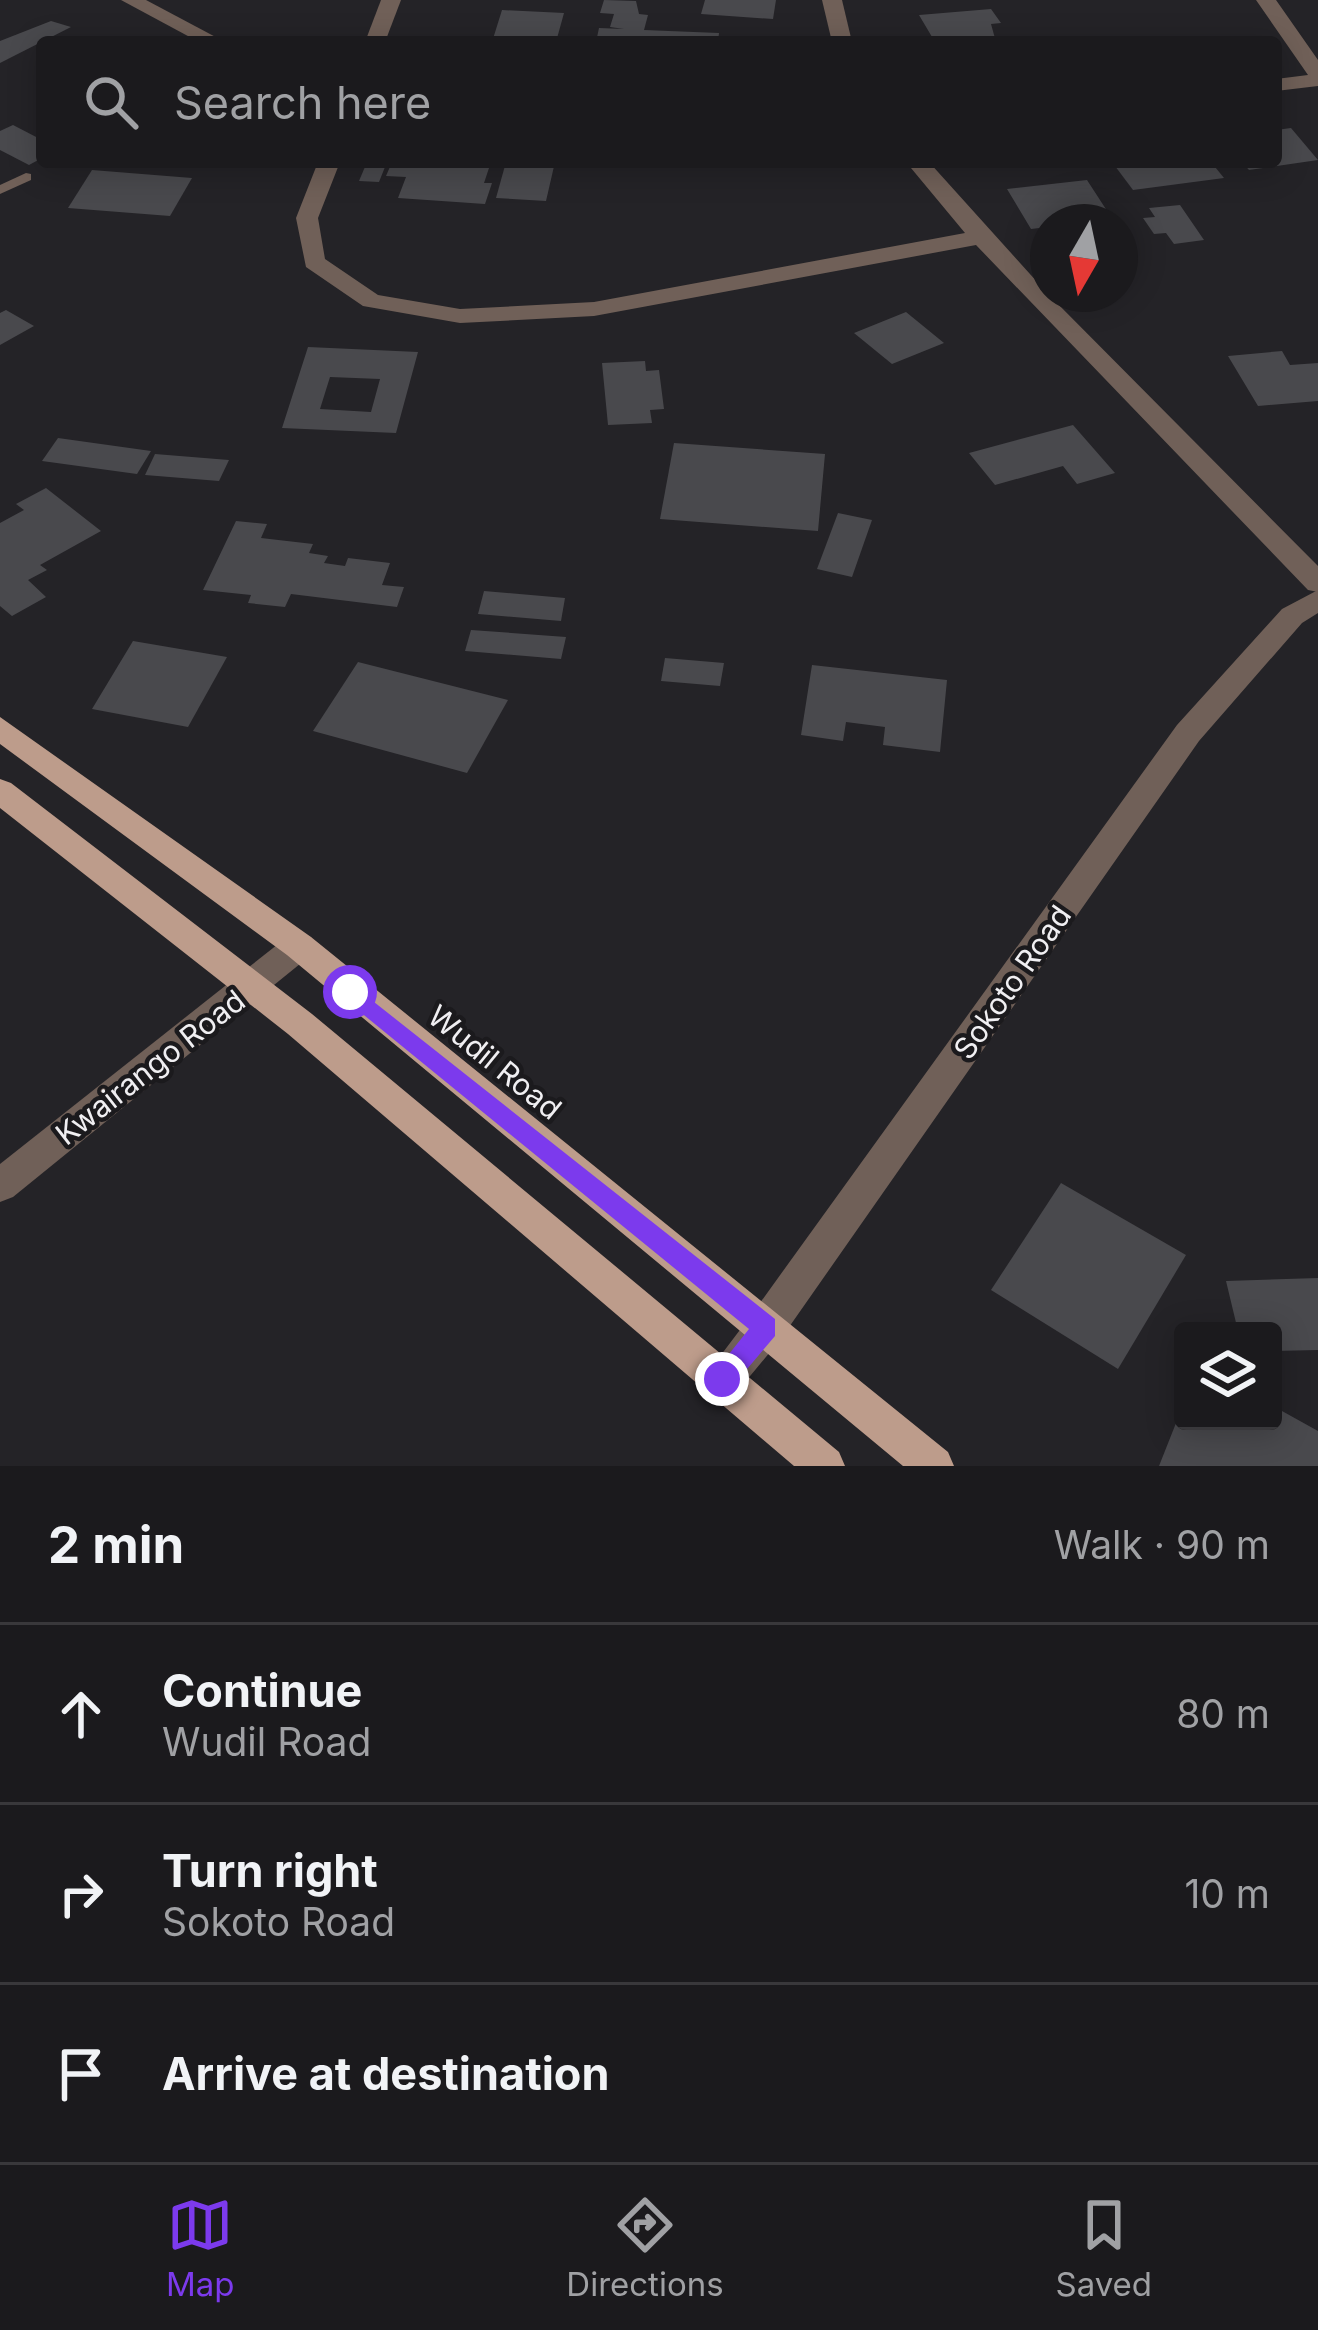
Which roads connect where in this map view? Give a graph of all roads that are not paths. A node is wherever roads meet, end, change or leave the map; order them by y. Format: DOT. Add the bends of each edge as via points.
graph roads {
  1 [pos="131,0"];
  2 [pos="392,0"];
  3 [pos="832,0"];
  4 [pos="1266,0"];
  5 [pos="203,36"];
  6 [pos="377,36"];
  7 [pos="841,36"];
  8 [pos="1318,77"];
  9 [pos="1282,84"];
  10 [pos="327,168"];
  11 [pos="922,168"];
  12 [pos="26,177"];
  13 [pos="0,190"];
  14 [pos="981,237"];
  15 [pos="1318,583"];
  16 [pos="1318,600"];
  17 [pos="0,728"];
  18 [pos="0,791"];
  19 [pos="298,946"];
  20 [pos="252,986"];
  21 [pos="0,1186"];
  22 [pos="766,1328"];
  23 [pos="722,1379"];
  24 [pos="825,1466"];
  25 [pos="934,1466"];
  1 -- 5 [label="street"];
  2 -- 6 [label="street"];
  3 -- 7 [label="street"];
  4 -- 8 [label="street"];
  8 -- 9 [label="street"];
  10 -- 14 [label="street" via="307,218 314,262 371,301 460,316 594,309"];
  11 -- 14 [label="street"];
  12 -- 13 [label="lane"];
  14 -- 15 [label="street"];
  16 -- 22 [label="street, Sokoto Road" via="1292,616 1188,733"];
  17 -- 19 [label="main road, Wudil Road"];
  18 -- 20 [label="main road"];
  19 -- 20 [label="street, Kwairango Road"];
  19 -- 22 [label="main road, Wudil Road"];
  20 -- 21 [label="street, Kwairango Road"];
  20 -- 23 [label="main road"];
  22 -- 23 [label="street, Sokoto Road"];
  22 -- 25 [label="main road, Wudil Road"];
  23 -- 24 [label="main road"];
}
